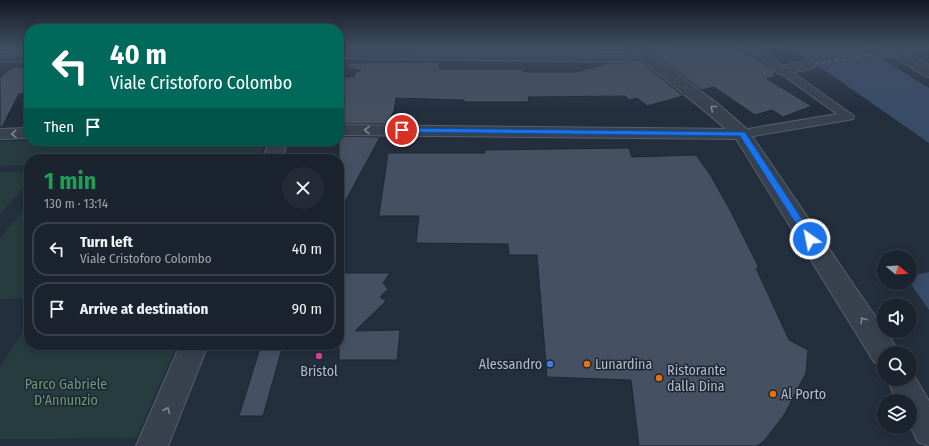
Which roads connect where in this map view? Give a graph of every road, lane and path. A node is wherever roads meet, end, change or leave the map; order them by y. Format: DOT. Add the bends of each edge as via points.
graph roads {
  1 [pos="658,67"];
  2 [pos="778,67"];
  3 [pos="799,67"];
  4 [pos="919,67"];
  5 [pos="783,70"];
  6 [pos="929,72"];
  7 [pos="344,130"];
  8 [pos="24,133"];
  9 [pos="0,134"];
  10 [pos="742,134"];
  11 [pos="879,346"];
  12 [pos="192,350"];
  13 [pos="904,386"];
  14 [pos="929,431"];
  15 [pos="152,446"];
  10 -- 1 [label="street, one-way"];
  2 -- 5 [label="lane"];
  3 -- 5 [label="street"];
  4 -- 6 [label="street"];
  5 -- 10 [label="lane" via="848,116"];
  10 -- 7 [label="street, one-way"];
  8 -- 9 [label="street, one-way"];
  11 -- 10 [label="street, one-way"];
  15 -- 12 [label="street, one-way"];
  13 -- 14 [label="street"];
}
